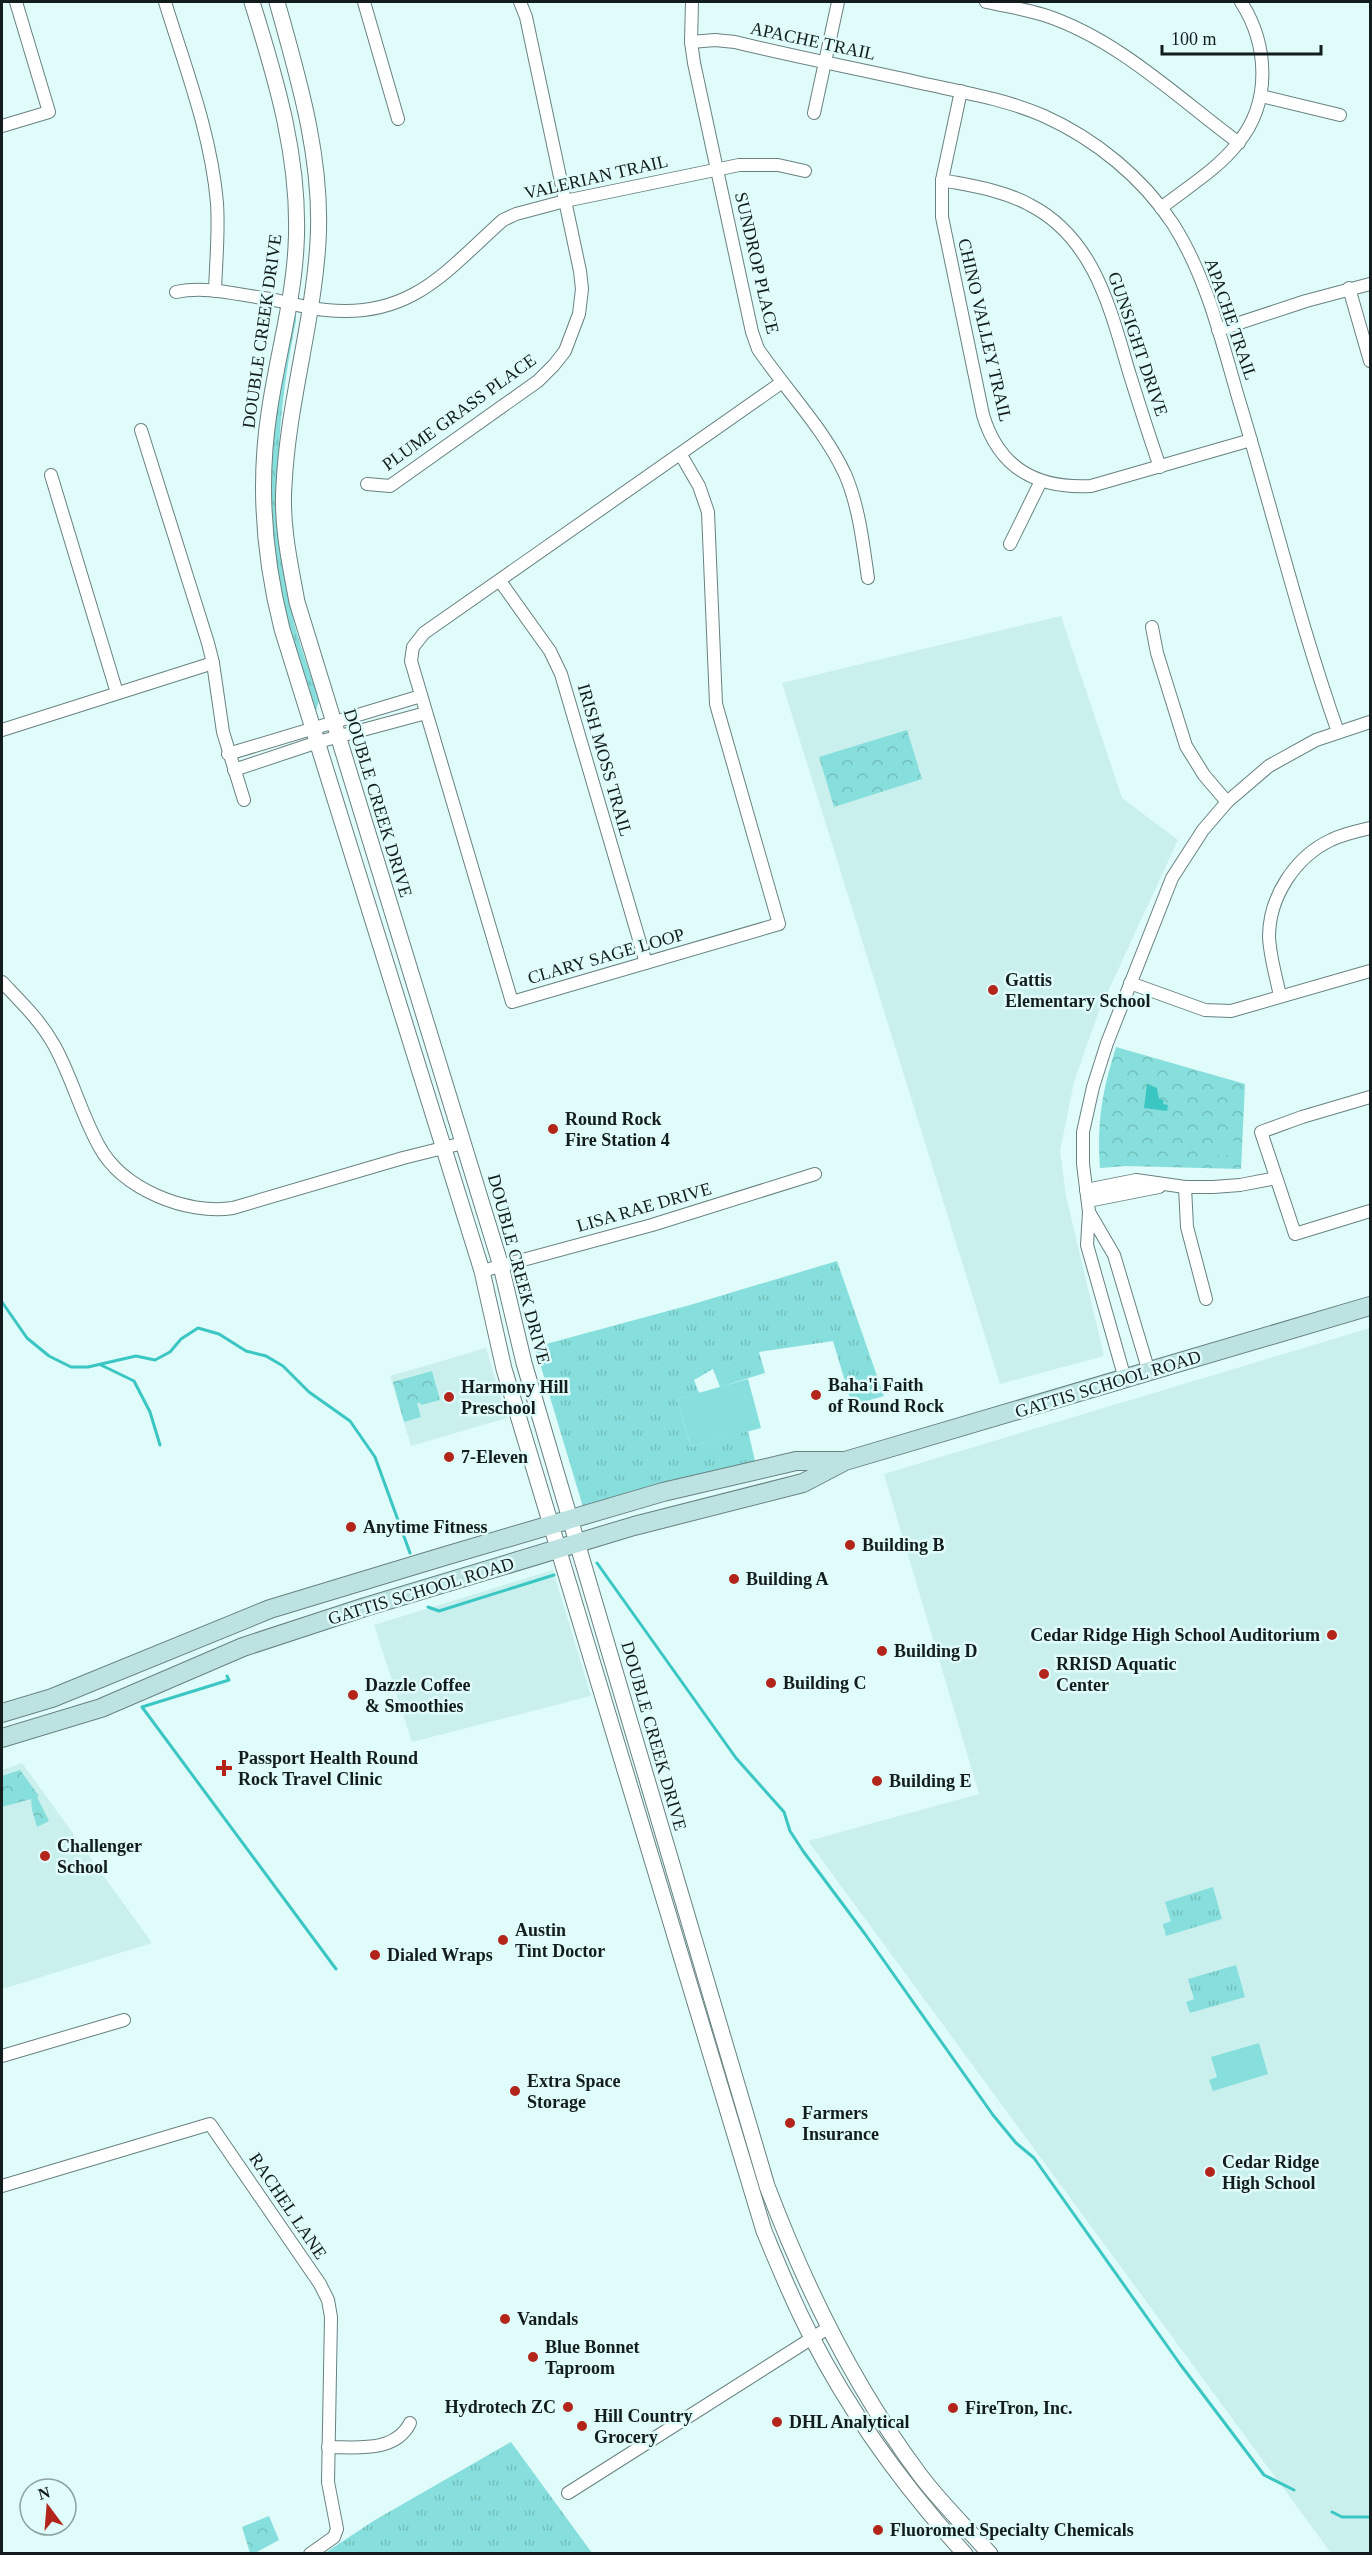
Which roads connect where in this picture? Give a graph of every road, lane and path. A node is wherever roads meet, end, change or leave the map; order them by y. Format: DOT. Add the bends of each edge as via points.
graph roads {
  1 [pos="16,2"];
  2 [pos="165,2"];
  3 [pos="252,2"];
  4 [pos="277,2"];
  5 [pos="364,2"];
  6 [pos="520,2"];
  7 [pos="692,2"];
  8 [pos="838,2"];
  9 [pos="986,2"];
  10 [pos="1241,2"];
  11 [pos="691,42"];
  12 [pos="824,62"];
  13 [pos="962,92"];
  14 [pos="1261,96"];
  15 [pos="814,113"];
  16 [pos="1340,115"];
  17 [pos="398,119"];
  18 [pos="2,126"];
  19 [pos="1239,143"];
  20 [pos="717,169"];
  21 [pos="805,171"];
  22 [pos="942,180"];
  23 [pos="565,201"];
  24 [pos="1161,208"];
  25 [pos="1371,284"];
  26 [pos="1349,288"];
  27 [pos="215,291"];
  28 [pos="176,292"];
  29 [pos="289,303"];
  30 [pos="310,308"];
  31 [pos="1218,330"];
  32 [pos="1371,361"];
  33 [pos="781,383"];
  34 [pos="141,430"];
  35 [pos="1251,440"];
  36 [pos="681,455"];
  37 [pos="1160,467"];
  38 [pos="51,475"];
  39 [pos="1041,481"];
  40 [pos="367,484"];
  41 [pos="1010,544"];
  42 [pos="868,578"];
  43 [pos="500,581"];
  44 [pos="1152,627"];
  45 [pos="213,663"];
  46 [pos="117,693"];
  47 [pos="421,696"];
  48 [pos="426,713"];
  49 [pos="1371,722"];
  50 [pos="335,729"];
  51 [pos="2,730"];
  52 [pos="1338,732"];
  53 [pos="315,735"];
  54 [pos="262,744"];
  55 [pos="228,754"];
  56 [pos="267,758"];
  57 [pos="234,770"];
  58 [pos="244,800"];
  59 [pos="1227,802"];
  60 [pos="1371,828"];
  61 [pos="646,963"];
  62 [pos="1371,971"];
  63 [pos="2,982"];
  64 [pos="1130,983"];
  65 [pos="1280,996"];
  66 [pos="1371,1097"];
  67 [pos="463,1143"];
  68 [pos="443,1148"];
  69 [pos="815,1174"];
  70 [pos="1276,1178"];
  71 [pos="1185,1187"];
  72 [pos="1088,1201"];
  73 [pos="1371,1211"];
  74 [pos="501,1266"];
  75 [pos="482,1271"];
  76 [pos="1206,1299"];
  77 [pos="1371,1306"];
  78 [pos="1149,1371"];
  79 [pos="1125,1379"];
  80 [pos="845,1461"];
  81 [pos="571,1519"];
  82 [pos="552,1526"];
  83 [pos="578,1544"];
  84 [pos="558,1550"];
  85 [pos="2,1713"];
  86 [pos="2,1738"];
  87 [pos="124,2020"];
  88 [pos="2,2056"];
  89 [pos="2,2186"];
  90 [pos="828,2328"];
  91 [pos="812,2338"];
  92 [pos="410,2423"];
  93 [pos="328,2446"];
  94 [pos="568,2493"];
  95 [pos="310,2553"];
  96 [pos="965,2553"];
  97 [pos="990,2553"];
  1 -- 18 [label="street" via="49,112"];
  2 -- 27 [label="street" via="211,158 218,222"];
  3 -- 29 [label="street, DOUBLE CREEK DRIVE" via="286,119 296,196 296,247"];
  4 -- 30 [label="street, DOUBLE CREEK DRIVE" via="312,140 318,241"];
  5 -- 17 [label="street"];
  6 -- 23 [label="street, PLUME GRASS PLACE"];
  7 -- 11 [label="street, SUNDROP PLACE"];
  8 -- 12 [label="street"];
  9 -- 19 [label="street" via="1044,15 1104,44 1153,76"];
  10 -- 14 [label="street" via="1260,46"];
  11 -- 12 [label="street, APACHE TRAIL" via="735,42"];
  11 -- 20 [label="street, SUNDROP PLACE"];
  12 -- 13 [label="street, APACHE TRAIL"];
  12 -- 15 [label="street"];
  13 -- 22 [label="street, CHINO VALLEY TRAIL"];
  13 -- 24 [label="street, APACHE TRAIL" via="1024,108 1069,128 1099,147 1144,187"];
  14 -- 16 [label="street"];
  14 -- 19 [label="street"];
  19 -- 24 [label="street"];
  20 -- 21 [label="street, VALERIAN TRAIL" via="756,164"];
  20 -- 23 [label="street, VALERIAN TRAIL"];
  20 -- 33 [label="street, SUNDROP PLACE" via="752,332 758,349"];
  22 -- 37 [label="street, GUNSIGHT DRIVE" via="1030,204 1065,231 1088,259 1105,294"];
  22 -- 39 [label="street, CHINO VALLEY TRAIL" via="942,217 988,430 1006,458"];
  23 -- 30 [label="street, VALERIAN TRAIL" via="503,220 418,295 369,311"];
  23 -- 40 [label="street, PLUME GRASS PLACE" via="582,289 579,314 565,351 538,381 390,486"];
  24 -- 31 [label="street, APACHE TRAIL" via="1191,258"];
  25 -- 26 [label="street"];
  26 -- 31 [label="street"];
  26 -- 32 [label="street"];
  27 -- 28 [label="street, VALERIAN TRAIL"];
  27 -- 29 [label="street, VALERIAN TRAIL"];
  29 -- 30 [label="street, VALERIAN TRAIL"];
  29 -- 53 [label="street, DOUBLE CREEK DRIVE" via="268,422 264,514 273,592"];
  30 -- 50 [label="street, DOUBLE CREEK DRIVE" via="288,436 284,487 286,543 297,602"];
  31 -- 35 [label="street, APACHE TRAIL"];
  33 -- 36 [label="street, CLARY SAGE LOOP"];
  33 -- 42 [label="street, SUNDROP PLACE" via="845,475 853,497"];
  34 -- 45 [label="street"];
  35 -- 37 [label="street, CHINO VALLEY TRAIL"];
  35 -- 52 [label="street, APACHE TRAIL"];
  36 -- 43 [label="street, CLARY SAGE LOOP"];
  36 -- 61 [label="street, CLARY SAGE LOOP" via="708,512 716,704 779,924"];
  37 -- 39 [label="street, CHINO VALLEY TRAIL" via="1090,486"];
  38 -- 46 [label="street"];
  39 -- 41 [label="street"];
  43 -- 47 [label="street, CLARY SAGE LOOP" via="417,640 411,662"];
  43 -- 61 [label="street, IRISH MOSS TRAIL" via="550,651 561,674"];
  44 -- 59 [label="street" via="1186,747"];
  45 -- 46 [label="street"];
  45 -- 55 [label="street"];
  46 -- 51 [label="street"];
  47 -- 48 [label="street, CLARY SAGE LOOP"];
  47 -- 50 [label="street"];
  48 -- 50 [label="street"];
  48 -- 61 [label="street, CLARY SAGE LOOP" via="512,1002"];
  49 -- 52 [label="street"];
  50 -- 53 [label="street"];
  50 -- 67 [label="street, DOUBLE CREEK DRIVE"];
  52 -- 59 [label="street" via="1269,766"];
  53 -- 54 [label="street"];
  53 -- 56 [label="street"];
  53 -- 68 [label="street, DOUBLE CREEK DRIVE"];
  54 -- 55 [label="street"];
  54 -- 56 [label="street"];
  55 -- 57 [label="street"];
  56 -- 57 [label="street"];
  57 -- 58 [label="street"];
  59 -- 64 [label="street" via="1203,830 1172,878"];
  60 -- 65 [label="street" via="1321,846 1294,870 1280,893 1269,937"];
  62 -- 65 [label="street"];
  63 -- 68 [label="street" via="41,1022 99,1147 115,1169 174,1204 225,1210"];
  64 -- 65 [label="street" via="1218,1012"];
  64 -- 72 [label="street" via="1107,1043 1086,1120 1083,1145"];
  66 -- 70 [label="street" via="1261,1132"];
  67 -- 68 [label="street"];
  67 -- 74 [label="street, DOUBLE CREEK DRIVE"];
  68 -- 75 [label="street, DOUBLE CREEK DRIVE"];
  69 -- 74 [label="street, LISA RAE DRIVE" via="652,1225"];
  70 -- 71 [label="street" via="1240,1185"];
  70 -- 73 [label="street" via="1295,1234"];
  71 -- 72 [label="street" via="1136,1180"];
  71 -- 76 [label="street" via="1187,1227"];
  72 -- 78 [label="street" via="1114,1255"];
  72 -- 79 [label="street" via="1089,1253"];
  74 -- 75 [label="street, LISA RAE DRIVE"];
  74 -- 81 [label="street, DOUBLE CREEK DRIVE" via="524,1363"];
  75 -- 82 [label="street, DOUBLE CREEK DRIVE" via="504,1369"];
  77 -- 78 [label="main road, GATTIS SCHOOL ROAD"];
  78 -- 79 [label="main road, GATTIS SCHOOL ROAD"];
  79 -- 80 [label="main road, GATTIS SCHOOL ROAD"];
  80 -- 81 [label="main road, GATTIS SCHOOL ROAD" via="796,1461 663,1492"];
  80 -- 83 [label="main road, GATTIS SCHOOL ROAD" via="803,1483"];
  81 -- 82 [label="main road, GATTIS SCHOOL ROAD"];
  81 -- 83 [label="street, DOUBLE CREEK DRIVE"];
  82 -- 84 [label="street, DOUBLE CREEK DRIVE"];
  82 -- 85 [label="main road, GATTIS SCHOOL ROAD" via="270,1609 52,1698"];
  83 -- 84 [label="main road, GATTIS SCHOOL ROAD"];
  83 -- 90 [label="street, DOUBLE CREEK DRIVE" via="767,2187"];
  84 -- 86 [label="main road, GATTIS SCHOOL ROAD" via="243,1647 101,1708"];
  84 -- 91 [label="street, DOUBLE CREEK DRIVE" via="764,2231"];
  87 -- 88 [label="street"];
  89 -- 93 [label="street, RACHEL LANE" via="210,2124 328,2300"];
  90 -- 91 [label="street"];
  90 -- 97 [label="street, DOUBLE CREEK DRIVE" via="864,2393 922,2477"];
  91 -- 94 [label="street"];
  91 -- 96 [label="street, DOUBLE CREEK DRIVE" via="889,2462"];
  92 -- 93 [label="street" via="396,2440 384,2444"];
  93 -- 95 [label="street, RACHEL LANE" via="329,2498 337,2529 334,2537"];
}
